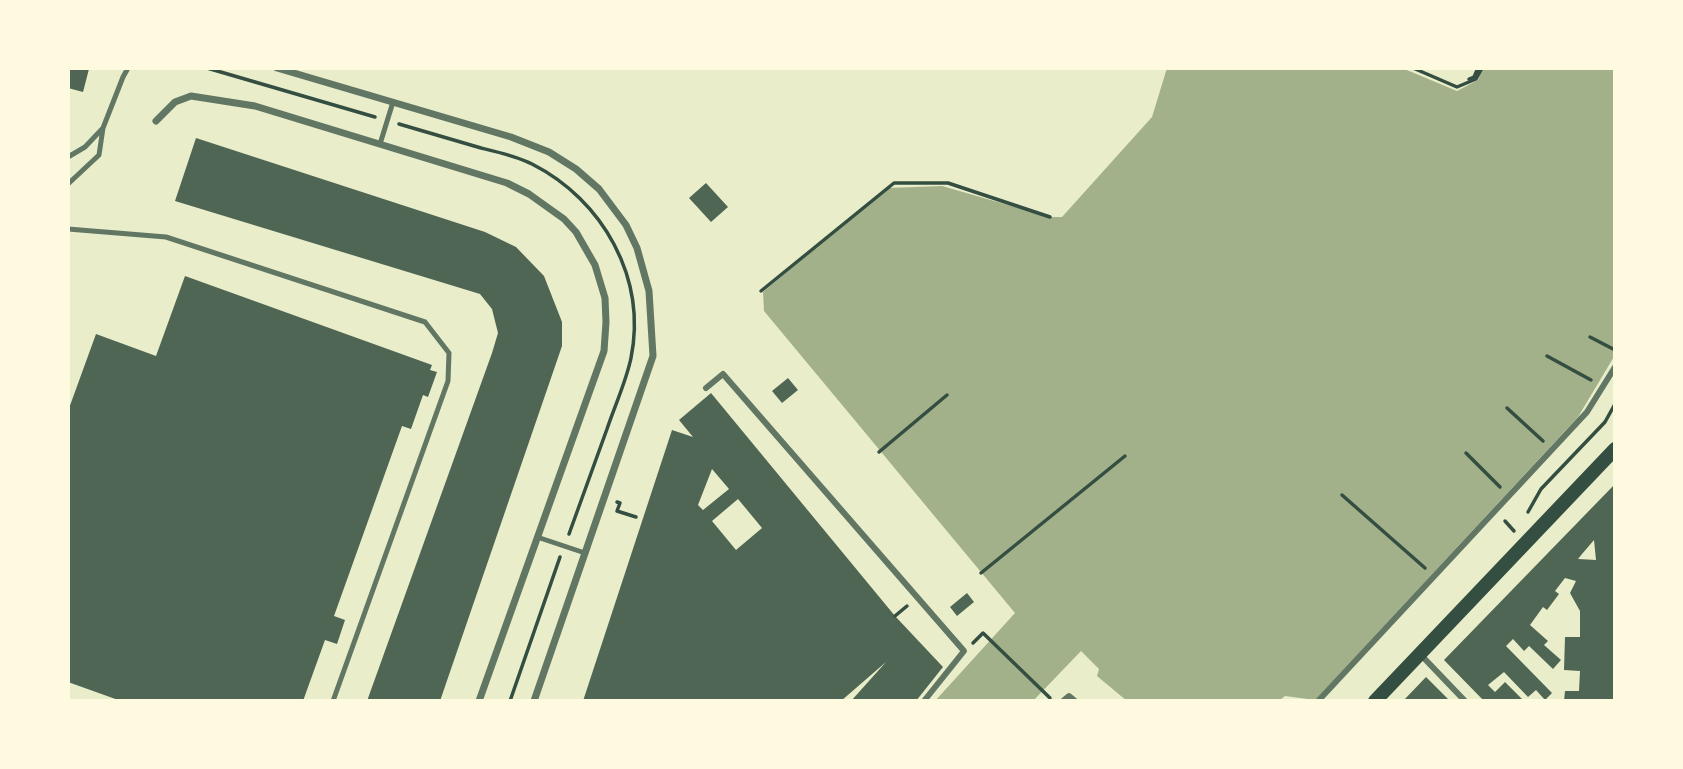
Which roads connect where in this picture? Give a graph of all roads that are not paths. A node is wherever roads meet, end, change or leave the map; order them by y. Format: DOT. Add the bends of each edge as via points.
graph roads {
  1 [pos="121,68"];
  2 [pos="128,68"];
  3 [pos="277,68"];
  4 [pos="123,77"];
  5 [pos="393,102"];
  6 [pos="156,121"];
  7 [pos="103,128"];
  8 [pos="380,144"];
  9 [pos="68,157"];
  10 [pos="68,184"];
  11 [pos="68,229"];
  12 [pos="81,231"];
  13 [pos="68,236"];
  14 [pos="1615,367"];
  15 [pos="706,388"];
  16 [pos="1615,449"];
  17 [pos="537,537"];
  18 [pos="585,553"];
  19 [pos="1419,654"];
  20 [pos="333,701"];
  21 [pos="479,701"];
  22 [pos="534,701"];
  23 [pos="924,701"];
  24 [pos="1063,701"];
  25 [pos="1075,701"];
  26 [pos="1318,701"];
  27 [pos="1375,701"];
  28 [pos="1465,701"];
  1 -- 4 [label="lane"];
  2 -- 4 [label="lane"];
  3 -- 5 [label="street"];
  4 -- 7 [label="lane"];
  5 -- 8 [label="lane"];
  5 -- 18 [label="street" via="549,152 599,189 637,248 649,291 653,356"];
  6 -- 8 [label="street" via="175,102 191,96 208,97 256,106"];
  7 -- 9 [label="lane"];
  7 -- 10 [label="lane" via="99,155"];
  8 -- 17 [label="street" via="529,194 570,226 595,265 605,298 604,351"];
  11 -- 12 [label="lane"];
  12 -- 13 [label="lane"];
  12 -- 20 [label="lane" via="166,237 425,322 449,353 448,381"];
  14 -- 26 [label="street" via="1580,421"];
  15 -- 23 [label="street" via="723,374 964,651"];
  16 -- 19 [label="main road"];
  17 -- 18 [label="lane"];
  17 -- 21 [label="street"];
  18 -- 22 [label="street"];
  19 -- 27 [label="main road"];
  19 -- 28 [label="street"];
  24 -- 25 [label="street" via="1069,696"];
}
